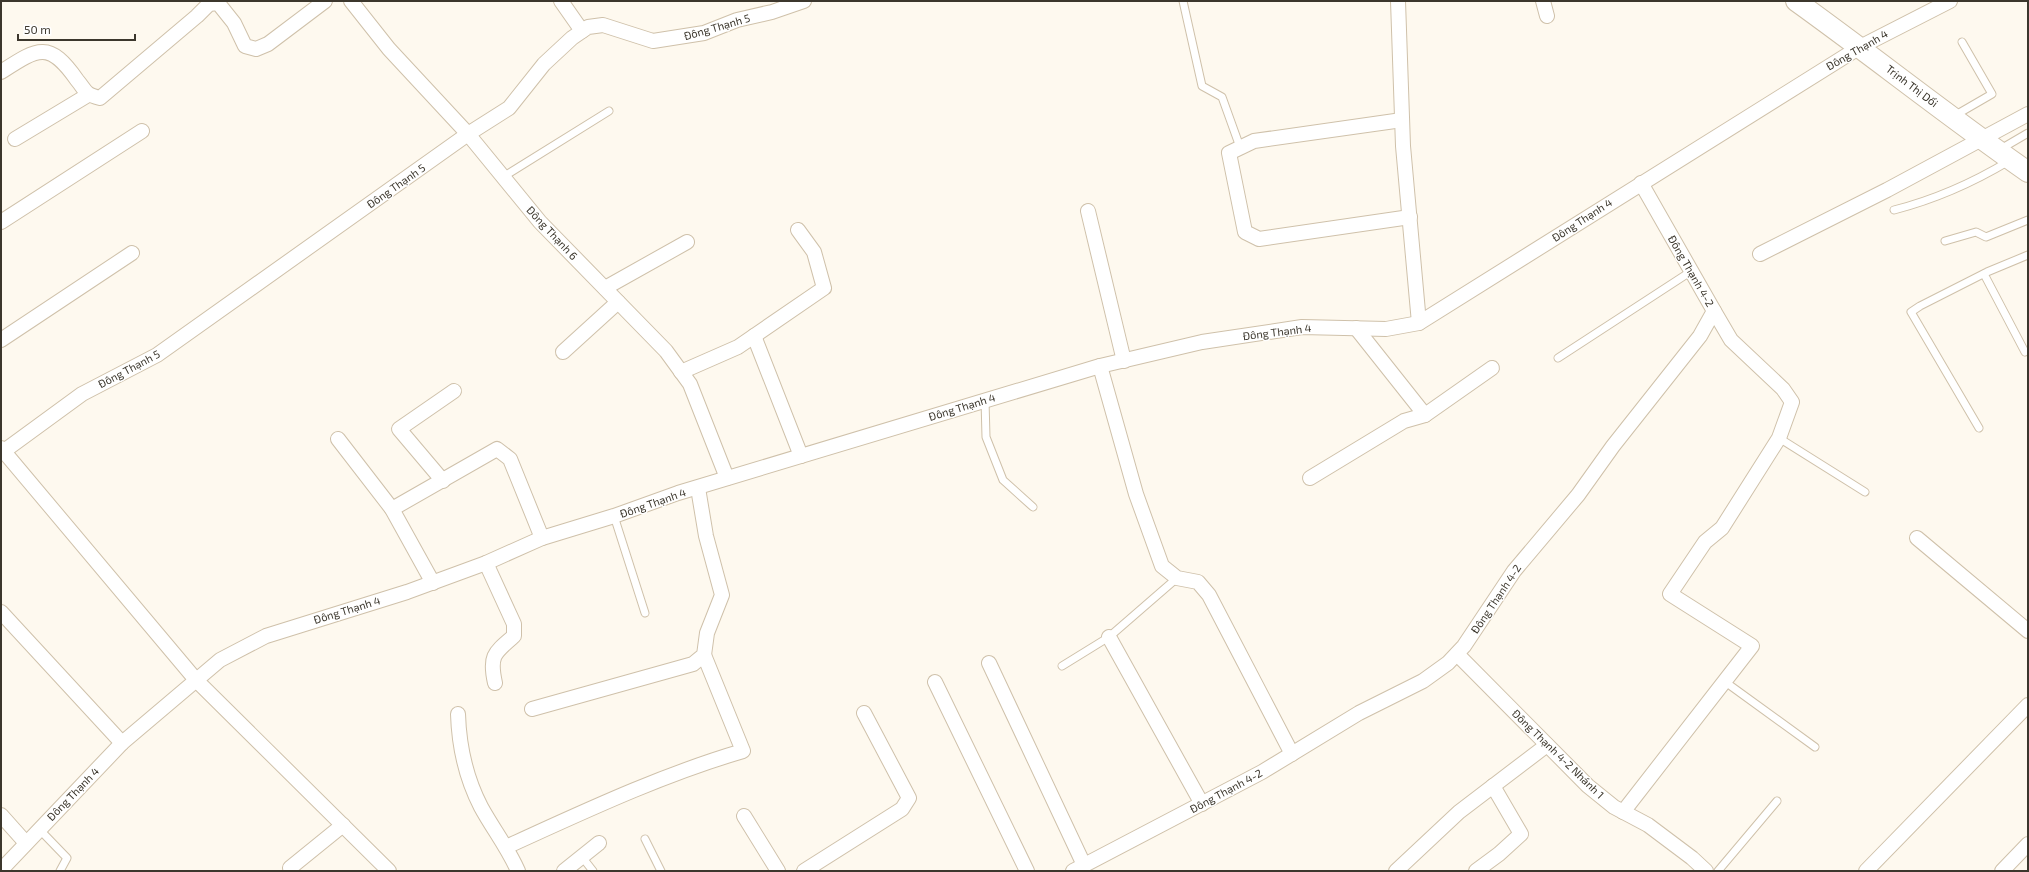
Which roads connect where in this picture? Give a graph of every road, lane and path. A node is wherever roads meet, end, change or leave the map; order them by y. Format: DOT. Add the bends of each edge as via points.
graph roads {
  1 [pos="325,1"];
  2 [pos="351,1"];
  3 [pos="561,1"];
  4 [pos="804,1"];
  5 [pos="1183,1"];
  6 [pos="1398,1"];
  7 [pos="1543,1"];
  8 [pos="1796,1"];
  9 [pos="1950,1"];
  10 [pos="1547,16"];
  11 [pos="582,31"];
  12 [pos="1962,42"];
  13 [pos="1860,46"];
  14 [pos="1,72"];
  15 [pos="88,95"];
  16 [pos="609,111"];
  17 [pos="2028,114"];
  18 [pos="1952,117"];
  19 [pos="1402,120"];
  20 [pos="142,132"];
  21 [pos="2028,133"];
  22 [pos="468,134"];
  23 [pos="15,139"];
  24 [pos="1980,139"];
  25 [pos="1240,147"];
  26 [pos="2004,156"];
  27 [pos="2028,172"];
  28 [pos="503,177"];
  29 [pos="1641,183"];
  30 [pos="1894,210"];
  31 [pos="1088,211"];
  32 [pos="1410,217"];
  33 [pos="2028,220"];
  34 [pos="1,222"];
  35 [pos="798,230"];
  36 [pos="1945,241"];
  37 [pos="687,242"];
  38 [pos="132,253"];
  39 [pos="1760,254"];
  40 [pos="2028,255"];
  41 [pos="1690,272"];
  42 [pos="1984,274"];
  43 [pos="605,288"];
  44 [pos="618,302"];
  45 [pos="1714,311"];
  46 [pos="1419,323"];
  47 [pos="1356,328"];
  48 [pos="754,336"];
  49 [pos="1,340"];
  50 [pos="563,352"];
  51 [pos="2025,352"];
  52 [pos="1558,358"];
  53 [pos="1124,361"];
  54 [pos="1100,366"];
  55 [pos="1492,368"];
  56 [pos="681,372"];
  57 [pos="454,391"];
  58 [pos="985,400"];
  59 [pos="1425,415"];
  60 [pos="1979,428"];
  61 [pos="1779,438"];
  62 [pos="338,439"];
  63 [pos="2,450"];
  64 [pos="801,456"];
  65 [pos="727,478"];
  66 [pos="1310,478"];
  67 [pos="443,481"];
  68 [pos="698,488"];
  69 [pos="1865,492"];
  70 [pos="1033,507"];
  71 [pos="392,509"];
  72 [pos="614,516"];
  73 [pos="542,538"];
  74 [pos="1917,538"];
  75 [pos="486,563"];
  76 [pos="1177,578"];
  77 [pos="433,583"];
  78 [pos="1,612"];
  79 [pos="646,613"];
  80 [pos="2028,631"];
  81 [pos="1109,637"];
  82 [pos="1457,654"];
  83 [pos="704,655"];
  84 [pos="989,663"];
  85 [pos="1062,666"];
  86 [pos="196,680"];
  87 [pos="935,682"];
  88 [pos="1724,682"];
  89 [pos="495,683"];
  90 [pos="2028,705"];
  91 [pos="532,709"];
  92 [pos="864,712"];
  93 [pos="458,714"];
  94 [pos="122,743"];
  95 [pos="1547,744"];
  96 [pos="1815,747"];
  97 [pos="1292,754"];
  98 [pos="1493,786"];
  99 [pos="1777,801"];
  100 [pos="1202,804"];
  101 [pos="1623,812"];
  102 [pos="1,815"];
  103 [pos="744,816"];
  104 [pos="343,825"];
  105 [pos="39,829"];
  106 [pos="645,839"];
  107 [pos="26,843"];
  108 [pos="599,844"];
  109 [pos="2028,844"];
  110 [pos="506,846"];
  111 [pos="582,857"];
  112 [pos="290,868"];
  113 [pos="1078,868"];
  114 [pos="1,870"];
  115 [pos="60,871"];
  116 [pos="389,871"];
  117 [pos="518,871"];
  118 [pos="564,871"];
  119 [pos="593,871"];
  120 [pos="661,871"];
  121 [pos="778,871"];
  122 [pos="804,871"];
  123 [pos="1026,871"];
  124 [pos="1396,871"];
  125 [pos="1476,871"];
  126 [pos="1706,871"];
  127 [pos="1718,871"];
  128 [pos="1866,871"];
  129 [pos="2002,871"];
  1 -- 15 [label="street" via="268,44 256,49 245,46 234,23 218,3 209,4 100,98"];
  2 -- 22 [label="street, Đông Thạnh 6" via="389,49"];
  3 -- 11 [label="street"];
  4 -- 11 [label="street, Đông Thạnh 5" via="737,20 704,33 668,39 653,41 602,25 588,27"];
  5 -- 25 [label="lane" via="1202,86 1222,97"];
  6 -- 19 [label="street"];
  7 -- 10 [label="street"];
  8 -- 13 [label="main road, Trịnh Thị Dối"];
  9 -- 13 [label="street, Đông Thạnh 4"];
  11 -- 22 [label="street, Đông Thạnh 5" via="544,64 510,108"];
  12 -- 18 [label="lane" via="1992,94"];
  13 -- 18 [label="main road, Trịnh Thị Dối"];
  13 -- 29 [label="street, Đông Thạnh 4"];
  14 -- 15 [label="street" via="39,51 51,52 66,66"];
  15 -- 23 [label="street"];
  16 -- 28 [label="lane"];
  17 -- 24 [label="street"];
  18 -- 24 [label="main road, Trịnh Thị Dối"];
  19 -- 25 [label="street" via="1254,141"];
  19 -- 32 [label="street"];
  20 -- 34 [label="street"];
  21 -- 26 [label="lane"];
  22 -- 28 [label="street, Đông Thạnh 6"];
  22 -- 63 [label="street, Đông Thạnh 5" via="157,355 82,394"];
  24 -- 26 [label="main road, Trịnh Thị Dối"];
  24 -- 39 [label="street" via="1887,190"];
  25 -- 32 [label="street" via="1229,153 1245,232 1258,239"];
  26 -- 27 [label="main road, Trịnh Thị Dối"];
  26 -- 30 [label="lane" via="1990,173"];
  28 -- 43 [label="street, Đông Thạnh 6" via="540,222"];
  29 -- 41 [label="street, Đông Thạnh 4-2"];
  29 -- 46 [label="street, Đông Thạnh 4" via="1488,282"];
  31 -- 53 [label="street"];
  32 -- 46 [label="street"];
  33 -- 36 [label="lane" via="1986,237 1976,232"];
  35 -- 48 [label="street" via="814,252 824,288"];
  37 -- 43 [label="street"];
  38 -- 49 [label="street"];
  40 -- 42 [label="lane"];
  41 -- 45 [label="street, Đông Thạnh 4-2"];
  41 -- 52 [label="lane"];
  42 -- 51 [label="lane"];
  42 -- 60 [label="lane" via="1911,312"];
  43 -- 44 [label="street, Đông Thạnh 6"];
  44 -- 50 [label="street"];
  44 -- 56 [label="street, Đông Thạnh 6" via="666,351"];
  45 -- 61 [label="street" via="1731,340 1783,390 1792,402"];
  45 -- 82 [label="street, Đông Thạnh 4-2" via="1700,336 1613,446 1578,495 1514,570"];
  46 -- 47 [label="street, Đông Thạnh 4" via="1386,329"];
  47 -- 53 [label="street, Đông Thạnh 4" via="1302,327 1202,342"];
  47 -- 59 [label="street"];
  48 -- 56 [label="street" via="738,347"];
  48 -- 64 [label="street"];
  53 -- 54 [label="street, Đông Thạnh 4"];
  54 -- 58 [label="street, Đông Thạnh 4"];
  54 -- 76 [label="street" via="1136,494 1162,566"];
  55 -- 59 [label="street"];
  56 -- 65 [label="street, Đông Thạnh 6" via="690,384"];
  57 -- 67 [label="street" via="399,429"];
  58 -- 64 [label="street, Đông Thạnh 4"];
  58 -- 70 [label="lane" via="986,437 1003,480"];
  59 -- 66 [label="street" via="1404,421"];
  61 -- 69 [label="lane"];
  61 -- 88 [label="street" via="1722,528 1705,542 1670,594 1752,646"];
  62 -- 71 [label="street"];
  63 -- 86 [label="street, Đông Thạnh 5"];
  64 -- 65 [label="street, Đông Thạnh 4"];
  65 -- 68 [label="street, Đông Thạnh 4"];
  67 -- 71 [label="street"];
  67 -- 73 [label="street" via="497,449 510,459"];
  68 -- 72 [label="street, Đông Thạnh 4"];
  68 -- 83 [label="street" via="706,536 722,595 707,634"];
  71 -- 77 [label="street"];
  72 -- 73 [label="street, Đông Thạnh 4"];
  72 -- 79 [label="lane"];
  73 -- 75 [label="street, Đông Thạnh 4"];
  74 -- 80 [label="street"];
  75 -- 77 [label="street, Đông Thạnh 4"];
  75 -- 89 [label="street" via="514,624 514,636 498,650 491,665"];
  76 -- 81 [label="lane"];
  76 -- 97 [label="street" via="1198,582 1209,595"];
  77 -- 86 [label="street, Đông Thạnh 4" via="266,636 220,660"];
  78 -- 94 [label="street"];
  81 -- 85 [label="lane"];
  81 -- 100 [label="street"];
  82 -- 95 [label="street, Đông Thạnh 4-2 Nhánh 1"];
  82 -- 97 [label="street, Đông Thạnh 4-2" via="1423,681 1359,713"];
  83 -- 91 [label="street" via="693,664"];
  83 -- 110 [label="street" via="743,752 697,765"];
  84 -- 113 [label="street"];
  86 -- 94 [label="street, Đông Thạnh 4"];
  86 -- 104 [label="street, Đông Thạnh 5"];
  87 -- 123 [label="street"];
  88 -- 96 [label="lane"];
  88 -- 101 [label="street"];
  90 -- 128 [label="street"];
  92 -- 122 [label="street" via="909,798 902,809"];
  93 -- 110 [label="street" via="459,739 470,780 481,807"];
  94 -- 105 [label="street, Đông Thạnh 4"];
  95 -- 98 [label="street"];
  95 -- 101 [label="street, Đông Thạnh 4-2 Nhánh 1" via="1588,786"];
  97 -- 100 [label="street, Đông Thạnh 4-2"];
  98 -- 124 [label="street" via="1458,812"];
  98 -- 125 [label="street" via="1521,834"];
  99 -- 127 [label="lane"];
  100 -- 113 [label="street, Đông Thạnh 4-2"];
  101 -- 126 [label="street, Đông Thạnh 4-2 Nhánh 1" via="1648,825"];
  102 -- 107 [label="street"];
  103 -- 121 [label="street"];
  104 -- 112 [label="street"];
  104 -- 116 [label="street, Đông Thạnh 5"];
  105 -- 107 [label="street, Đông Thạnh 4"];
  105 -- 115 [label="lane" via="67,858"];
  106 -- 120 [label="lane"];
  107 -- 114 [label="street, Đông Thạnh 4"];
  108 -- 111 [label="street"];
  109 -- 129 [label="street"];
  110 -- 117 [label="street"];
  111 -- 118 [label="street"];
  111 -- 119 [label="lane"];
}
